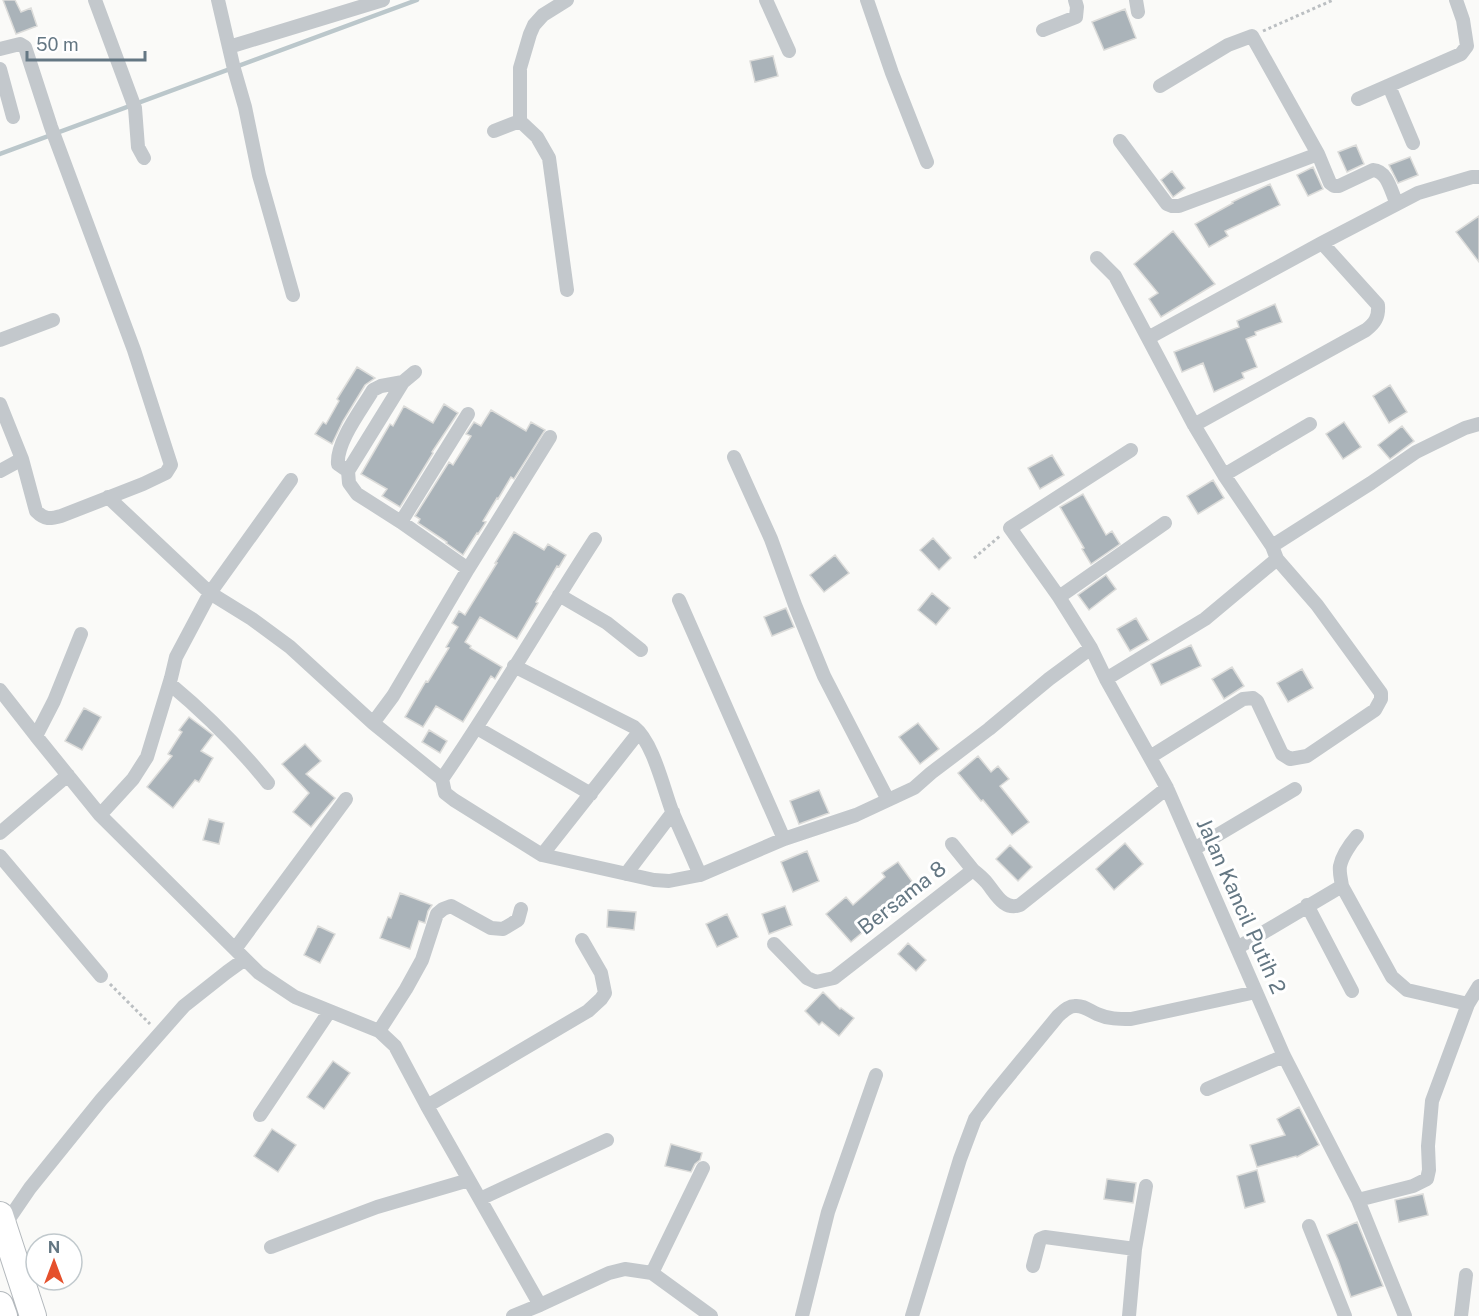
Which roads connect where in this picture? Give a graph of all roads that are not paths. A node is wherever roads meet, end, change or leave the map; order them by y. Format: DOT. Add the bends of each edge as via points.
graph roads {
  1 [pos="95,0"];
  2 [pos="218,0"];
  3 [pos="383,0"];
  4 [pos="567,0"];
  5 [pos="766,0"];
  6 [pos="867,0"];
  7 [pos="1075,0"];
  8 [pos="1456,0"];
  9 [pos="1042,30"];
  10 [pos="0,49"];
  11 [pos="789,51"];
  12 [pos="232,58"];
  13 [pos="0,69"];
  14 [pos="1160,86"];
  15 [pos="1389,86"];
  16 [pos="1358,99"];
  17 [pos="13,117"];
  18 [pos="520,121"];
  19 [pos="495,131"];
  20 [pos="1120,141"];
  21 [pos="1413,143"];
  22 [pos="1318,154"];
  23 [pos="144,158"];
  24 [pos="927,162"];
  25 [pos="1479,177"];
  26 [pos="1396,204"];
  27 [pos="1322,243"];
  28 [pos="1097,258"];
  29 [pos="567,291"];
  30 [pos="292,295"];
  31 [pos="53,320"];
  32 [pos="1148,338"];
  33 [pos="0,340"];
  34 [pos="415,372"];
  35 [pos="403,382"];
  36 [pos="0,404"];
  37 [pos="468,414"];
  38 [pos="1311,424"];
  39 [pos="1479,424"];
  40 [pos="1194,425"];
  41 [pos="550,437"];
  42 [pos="1131,450"];
  43 [pos="734,457"];
  44 [pos="22,459"];
  45 [pos="0,471"];
  46 [pos="348,471"];
  47 [pos="1224,475"];
  48 [pos="291,480"];
  49 [pos="108,497"];
  50 [pos="401,522"];
  51 [pos="1165,523"];
  52 [pos="595,539"];
  53 [pos="1275,553"];
  54 [pos="468,569"];
  55 [pos="210,593"];
  56 [pos="559,595"];
  57 [pos="1059,597"];
  58 [pos="679,600"];
  59 [pos="81,634"];
  60 [pos="1091,648"];
  61 [pos="641,650"];
  62 [pos="514,666"];
  63 [pos="1106,679"];
  64 [pos="170,684"];
  65 [pos="0,690"];
  66 [pos="373,723"];
  67 [pos="477,728"];
  68 [pos="639,732"];
  69 [pos="36,736"];
  70 [pos="1150,757"];
  71 [pos="68,775"];
  72 [pos="442,779"];
  73 [pos="268,783"];
  74 [pos="1167,788"];
  75 [pos="1295,789"];
  76 [pos="591,794"];
  77 [pos="346,799"];
  78 [pos="888,800"];
  79 [pos="673,813"];
  80 [pos="100,815"];
  81 [pos="0,833"];
  82 [pos="1358,836"];
  83 [pos="784,839"];
  84 [pos="952,844"];
  85 [pos="1194,849"];
  86 [pos="542,855"];
  87 [pos="0,856"];
  88 [pos="973,870"];
  89 [pos="626,874"];
  90 [pos="700,875"];
  91 [pos="1342,886"];
  92 [pos="1307,905"];
  93 [pos="521,909"];
  94 [pos="582,940"];
  95 [pos="774,944"];
  96 [pos="1237,948"];
  97 [pos="240,954"];
  98 [pos="101,976"];
  99 [pos="1479,987"];
  100 [pos="1352,991"];
  101 [pos="1256,992"];
  102 [pos="1468,1004"];
  103 [pos="329,1012"];
  104 [pos="379,1031"];
  105 [pos="1284,1056"];
  106 [pos="876,1075"];
  107 [pos="1207,1089"];
  108 [pos="428,1106"];
  109 [pos="260,1115"];
  110 [pos="608,1140"];
  111 [pos="703,1168"];
  112 [pos="469,1180"];
  113 [pos="1146,1186"];
  114 [pos="480,1199"];
  115 [pos="1358,1200"];
  116 [pos="2,1220"];
  117 [pos="1309,1226"];
  118 [pos="271,1247"];
  119 [pos="1136,1249"];
  120 [pos="1033,1266"];
  121 [pos="652,1273"];
  122 [pos="1466,1275"];
  123 [pos="0,1305"];
  124 [pos="540,1305"];
  125 [pos="4,1316"];
  126 [pos="33,1316"];
  127 [pos="513,1316"];
  128 [pos="711,1316"];
  129 [pos="802,1316"];
  130 [pos="912,1316"];
  131 [pos="1129,1316"];
  132 [pos="1345,1316"];
  133 [pos="1405,1316"];
  134 [pos="1461,1316"];
  1 -- 23 [label="street" via="132,102 138,147"];
  2 -- 12 [label="street"];
  3 -- 12 [label="street"];
  4 -- 18 [label="street" via="543,15 530,34 520,68"];
  5 -- 11 [label="street"];
  6 -- 24 [label="street"];
  7 -- 9 [label="street" via="1076,17"];
  8 -- 15 [label="street" via="1467,46 1461,54"];
  10 -- 49 [label="street" via="20,44 25,47 171,465 166,474"];
  12 -- 30 [label="street"];
  13 -- 17 [label="street"];
  14 -- 22 [label="street" via="1228,45 1252,36"];
  15 -- 16 [label="street"];
  15 -- 21 [label="street"];
  18 -- 19 [label="street"];
  18 -- 29 [label="street" via="537,137 549,158"];
  20 -- 22 [label="street" via="1172,206"];
  22 -- 26 [label="street" via="1334,186 1372,170 1384,174"];
  25 -- 26 [label="street" via="1418,193"];
  26 -- 27 [label="street"];
  27 -- 32 [label="street"];
  27 -- 40 [label="street" via="1378,305 1374,323"];
  28 -- 32 [label="street" via="1115,276"];
  31 -- 33 [label="street"];
  32 -- 40 [label="street"];
  34 -- 35 [label="street"];
  35 -- 46 [label="street"];
  35 -- 46 [label="street" via="373,390 340,446 338,464"];
  36 -- 44 [label="street"];
  37 -- 50 [label="street"];
  38 -- 47 [label="street"];
  39 -- 53 [label="street" via="1416,452"];
  40 -- 47 [label="street"];
  41 -- 54 [label="street"];
  42 -- 57 [label="street, Jalan Kancil Putih 2" via="1010,528"];
  43 -- 78 [label="street" via="771,539 824,676"];
  44 -- 45 [label="street"];
  44 -- 49 [label="street" via="36,511 42,516 61,516"];
  46 -- 50 [label="street" via="349,483 357,494"];
  47 -- 53 [label="street"];
  48 -- 55 [label="street"];
  49 -- 55 [label="street"];
  50 -- 54 [label="street"];
  51 -- 57 [label="street"];
  52 -- 56 [label="street"];
  53 -- 63 [label="street" via="1205,619"];
  53 -- 70 [label="street" via="1381,693 1375,710 1306,756 1290,759 1282,754 1257,701 1243,699"];
  54 -- 66 [label="street"];
  55 -- 64 [label="street" via="176,657"];
  55 -- 66 [label="street" via="290,647"];
  56 -- 61 [label="street" via="607,623"];
  56 -- 62 [label="street"];
  57 -- 60 [label="street, Jalan Kancil Putih 2"];
  58 -- 83 [label="street"];
  59 -- 69 [label="street"];
  60 -- 63 [label="street, Jalan Kancil Putih 2"];
  60 -- 78 [label="street" via="914,788"];
  62 -- 67 [label="street"];
  62 -- 68 [label="street"];
  63 -- 70 [label="street, Jalan Kancil Putih 2"];
  64 -- 73 [label="street" via="245,755"];
  64 -- 80 [label="street" via="147,757"];
  65 -- 69 [label="street"];
  66 -- 72 [label="street"];
  67 -- 72 [label="street"];
  67 -- 76 [label="street"];
  68 -- 76 [label="street"];
  68 -- 79 [label="street" via="651,751"];
  69 -- 71 [label="street"];
  70 -- 74 [label="street, Jalan Kancil Putih 2"];
  71 -- 80 [label="street"];
  71 -- 81 [label="street"];
  72 -- 86 [label="street" via="445,793 454,800"];
  74 -- 85 [label="street, Jalan Kancil Putih 2"];
  74 -- 88 [label="street, Bersama 8" via="1020,905 1000,901"];
  75 -- 85 [label="street"];
  76 -- 86 [label="street"];
  77 -- 97 [label="street"];
  78 -- 83 [label="street"];
  79 -- 89 [label="street"];
  79 -- 90 [label="street"];
  80 -- 97 [label="street"];
  82 -- 91 [label="street" via="1341,862"];
  83 -- 90 [label="street"];
  84 -- 88 [label="street"];
  85 -- 96 [label="street, Jalan Kancil Putih 2"];
  86 -- 89 [label="street"];
  87 -- 98 [label="street"];
  88 -- 95 [label="street, Bersama 8" via="834,978 816,982 807,978"];
  89 -- 90 [label="street" via="654,880"];
  91 -- 92 [label="street"];
  91 -- 102 [label="street" via="1392,977 1401,986"];
  92 -- 96 [label="street"];
  92 -- 100 [label="street"];
  93 -- 104 [label="street" via="518,920 503,929 491,927 451,906 437,914 422,960"];
  94 -- 108 [label="street" via="601,974 601,999 588,1011"];
  96 -- 101 [label="street, Jalan Kancil Putih 2"];
  97 -- 103 [label="street" via="259,973 295,997"];
  97 -- 116 [label="street" via="226,972 184,1006"];
  99 -- 102 [label="street"];
  101 -- 105 [label="street, Jalan Kancil Putih 2"];
  101 -- 130 [label="street" via="1131,1019 1112,1019 1074,1005 1058,1016 975,1119"];
  102 -- 115 [label="street" via="1432,1101 1427,1179"];
  103 -- 104 [label="street"];
  103 -- 109 [label="street"];
  104 -- 108 [label="street" via="395,1046"];
  105 -- 107 [label="street"];
  105 -- 115 [label="street, Jalan Kancil Putih 2"];
  106 -- 129 [label="street" via="828,1212"];
  108 -- 112 [label="street"];
  110 -- 114 [label="street"];
  111 -- 121 [label="street"];
  112 -- 114 [label="street"];
  112 -- 118 [label="street" via="377,1207"];
  113 -- 119 [label="street"];
  114 -- 124 [label="street"];
  115 -- 133 [label="street, Jalan Kancil Putih 2"];
  116 -- 126 [label="highway"];
  117 -- 132 [label="street"];
  119 -- 120 [label="street" via="1045,1237 1040,1239"];
  119 -- 131 [label="street"];
  121 -- 124 [label="street" via="625,1269 609,1273"];
  121 -- 128 [label="street"];
  122 -- 134 [label="street"];
  123 -- 125 [label="highway"];
  124 -- 127 [label="street"];
}
